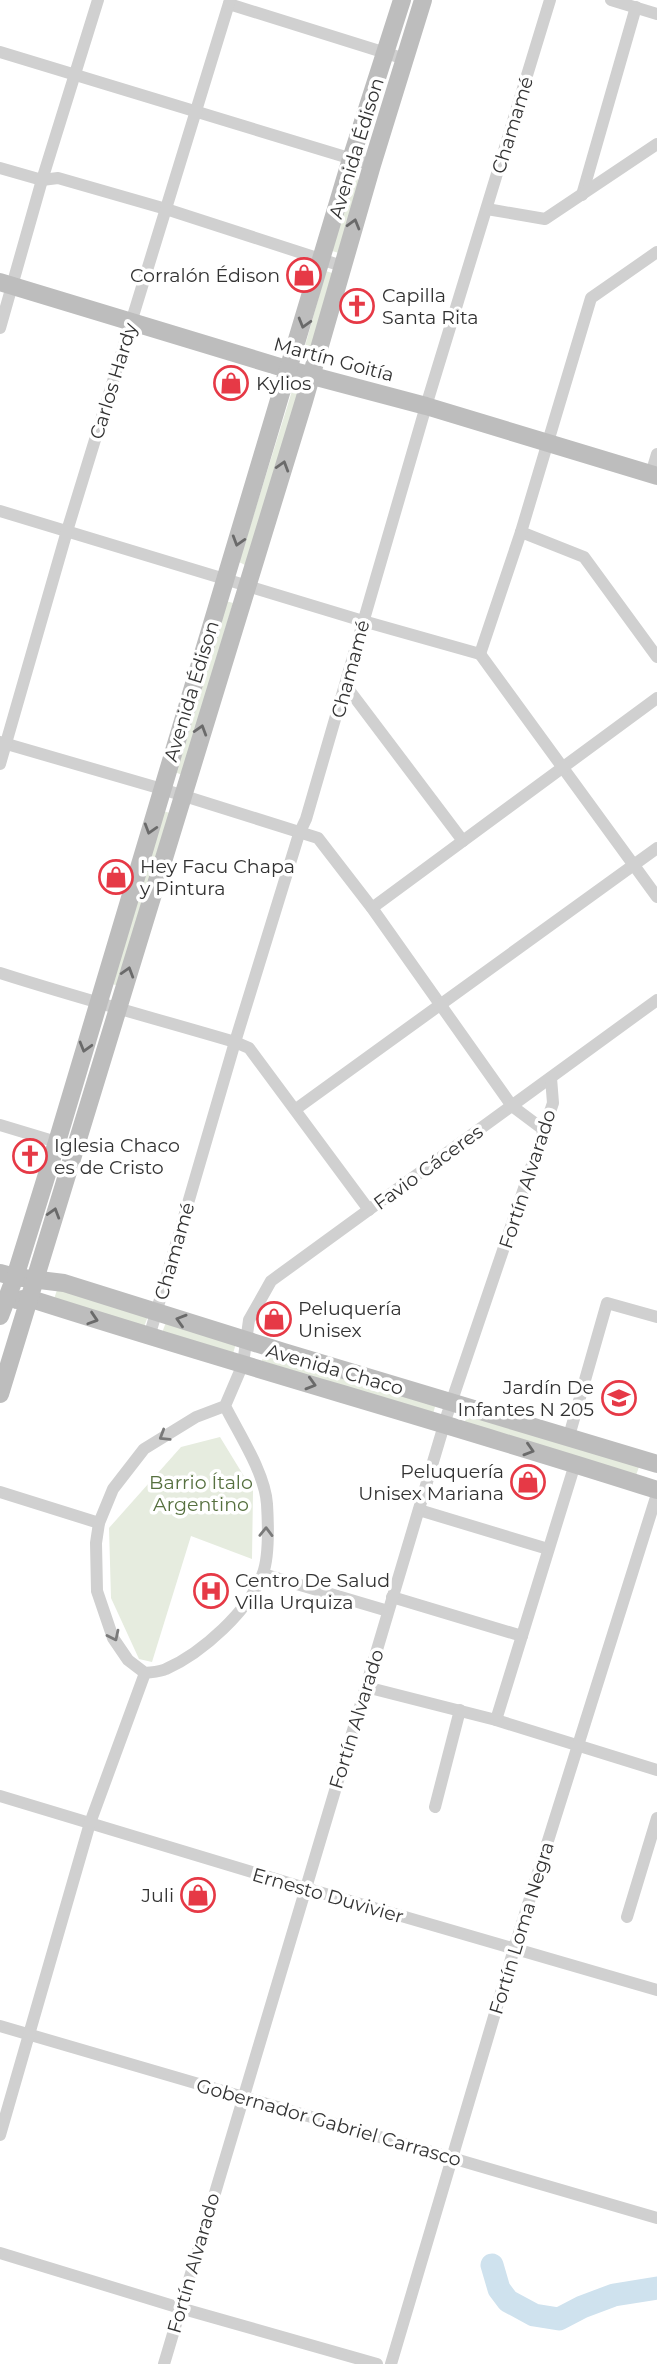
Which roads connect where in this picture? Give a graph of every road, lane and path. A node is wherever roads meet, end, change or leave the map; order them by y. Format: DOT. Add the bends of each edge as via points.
graph roads {
  1 [pos="97,0"];
  2 [pos="402,0"];
  3 [pos="423,0"];
  4 [pos="550,0"];
  5 [pos="611,0"];
  6 [pos="229,2"];
  7 [pos="636,8"];
  8 [pos="657,14"];
  9 [pos="0,52"];
  10 [pos="385,53"];
  11 [pos="405,59"];
  12 [pos="75,75"];
  13 [pos="196,112"];
  14 [pos="657,144"];
  15 [pos="351,159"];
  16 [pos="372,165"];
  17 [pos="0,168"];
  18 [pos="42,180"];
  19 [pos="582,195"];
  20 [pos="166,209"];
  21 [pos="487,209"];
  22 [pos="657,252"];
  23 [pos="322,260"];
  24 [pos="342,266"];
  25 [pos="6,284"];
  26 [pos="131,322"];
  27 [pos="0,328"];
  28 [pos="290,370"];
  29 [pos="312,374"];
  30 [pos="426,406"];
  31 [pos="548,443"];
  32 [pos="657,454"];
  33 [pos="654,475"];
  34 [pos="0,511"];
  35 [pos="67,531"];
  36 [pos="521,532"];
  37 [pos="226,581"];
  38 [pos="246,586"];
  39 [pos="363,621"];
  40 [pos="480,653"];
  41 [pos="657,657"];
  42 [pos="346,686"];
  43 [pos="657,698"];
  44 [pos="3,743"];
  45 [pos="0,764"];
  46 [pos="564,767"];
  47 [pos="162,789"];
  48 [pos="181,795"];
  49 [pos="299,834"];
  50 [pos="463,841"];
  51 [pos="657,848"];
  52 [pos="634,865"];
  53 [pos="657,897"];
  54 [pos="372,908"];
  55 [pos="0,973"];
  56 [pos="657,1000"];
  57 [pos="97,1004"];
  58 [pos="441,1006"];
  59 [pos="118,1007"];
  60 [pos="235,1042"];
  61 [pos="551,1078"];
  62 [pos="512,1106"];
  63 [pos="296,1109"];
  64 [pos="0,1125"];
  65 [pos="544,1130"];
  66 [pos="57,1142"];
  67 [pos="75,1148"];
  68 [pos="369,1210"];
  69 [pos="8,1275"];
  70 [pos="34,1278"];
  71 [pos="28,1298"];
  72 [pos="2,1306"];
  73 [pos="156,1313"];
  74 [pos="657,1317"];
  75 [pos="149,1337"];
  76 [pos="246,1340"];
  77 [pos="243,1364"];
  78 [pos="0,1394"];
  79 [pos="451,1402"];
  80 [pos="225,1406"];
  81 [pos="444,1424"];
  82 [pos="569,1436"];
  83 [pos="575,1464"];
  84 [pos="657,1464"];
  85 [pos="0,1492"];
  86 [pos="657,1492"];
  87 [pos="419,1510"];
  88 [pos="99,1523"];
  89 [pos="548,1549"];
  90 [pos="263,1574"];
  91 [pos="393,1597"];
  92 [pos="388,1611"];
  93 [pos="522,1636"];
  94 [pos="145,1673"];
  95 [pos="366,1687"];
  96 [pos="460,1710"];
  97 [pos="496,1720"];
  98 [pos="578,1746"];
  99 [pos="657,1770"];
  100 [pos="0,1796"];
  101 [pos="435,1807"];
  102 [pos="657,1818"];
  103 [pos="90,1823"];
  104 [pos="305,1888"];
  105 [pos="628,1917"];
  106 [pos="514,1949"];
  107 [pos="657,1990"];
  108 [pos="0,2026"];
  109 [pos="30,2035"];
  110 [pos="241,2098"];
  111 [pos="0,2135"];
  112 [pos="453,2157"];
  113 [pos="657,2218"];
  114 [pos="0,2253"];
  115 [pos="180,2308"];
  116 [pos="164,2364"];
  117 [pos="377,2364"];
  118 [pos="391,2364"];
  1 -- 12 [label="street"];
  2 -- 10 [label="main road, Avenida Édison"];
  3 -- 11 [label="main road, Avenida Édison"];
  4 -- 21 [label="street, Chamamé"];
  5 -- 7 [label="street"];
  6 -- 10 [label="street"];
  6 -- 13 [label="street, Carlos Hardy"];
  7 -- 8 [label="street"];
  7 -- 19 [label="street"];
  9 -- 12 [label="street"];
  10 -- 11 [label="street"];
  10 -- 15 [label="main road, Avenida Édison"];
  11 -- 16 [label="main road, Avenida Édison"];
  12 -- 13 [label="street"];
  12 -- 18 [label="street"];
  13 -- 15 [label="street"];
  13 -- 20 [label="street, Carlos Hardy"];
  14 -- 19 [label="street"];
  15 -- 16 [label="street"];
  15 -- 23 [label="main road, Avenida Édison"];
  24 -- 16 [label="main road, Avenida Édison, one-way"];
  17 -- 18 [label="street"];
  18 -- 20 [label="street" via="58,178"];
  18 -- 25 [label="street"];
  19 -- 21 [label="street" via="545,219"];
  20 -- 23 [label="street"];
  20 -- 26 [label="street, Carlos Hardy"];
  21 -- 30 [label="street, Chamamé"];
  22 -- 31 [label="street" via="591,298"];
  23 -- 24 [label="street"];
  23 -- 28 [label="main road, Avenida Édison, one-way"];
  24 -- 29 [label="main road, Avenida Édison"];
  25 -- 26 [label="main road, Martín Goitía"];
  25 -- 27 [label="street"];
  26 -- 28 [label="main road, Martín Goitía"];
  26 -- 35 [label="street, Carlos Hardy"];
  28 -- 29 [label="main road, Martín Goitía"];
  28 -- 37 [label="main road, Avenida Édison, one-way"];
  29 -- 30 [label="main road, Martín Goitía"];
  38 -- 29 [label="main road, Avenida Édison, one-way"];
  30 -- 31 [label="main road, Martín Goitía"];
  30 -- 39 [label="street, Chamamé"];
  31 -- 33 [label="main road, Martín Goitía"];
  31 -- 36 [label="street"];
  32 -- 33 [label="street"];
  34 -- 35 [label="street"];
  35 -- 37 [label="street"];
  35 -- 44 [label="street, Carlos Hardy"];
  36 -- 40 [label="street"];
  36 -- 41 [label="street" via="584,557"];
  37 -- 38 [label="street"];
  37 -- 47 [label="main road, Avenida Édison"];
  38 -- 39 [label="street"];
  48 -- 38 [label="main road, Avenida Édison, one-way"];
  39 -- 40 [label="street"];
  39 -- 42 [label="street, Chamamé"];
  40 -- 46 [label="street"];
  42 -- 49 [label="street, Chamamé"];
  42 -- 50 [label="street"];
  43 -- 46 [label="street"];
  44 -- 45 [label="street, Carlos Hardy"];
  44 -- 47 [label="street"];
  46 -- 50 [label="street"];
  46 -- 52 [label="street"];
  47 -- 48 [label="street"];
  47 -- 57 [label="main road, Avenida Édison, one-way"];
  48 -- 49 [label="street"];
  59 -- 48 [label="main road, Avenida Édison, one-way"];
  49 -- 54 [label="street" via="318,838"];
  49 -- 60 [label="street, Chamamé"];
  50 -- 54 [label="street"];
  51 -- 52 [label="street"];
  52 -- 53 [label="street"];
  52 -- 58 [label="street"];
  54 -- 58 [label="street"];
  55 -- 57 [label="street"];
  56 -- 61 [label="street, Favio Cáceres"];
  57 -- 59 [label="street"];
  57 -- 66 [label="main road, Avenida Édison, one-way"];
  58 -- 62 [label="street"];
  58 -- 63 [label="street"];
  59 -- 60 [label="street"];
  59 -- 67 [label="main road, Avenida Édison"];
  60 -- 63 [label="street" via="249,1048"];
  60 -- 73 [label="street, Chamamé"];
  61 -- 62 [label="street, Favio Cáceres"];
  61 -- 65 [label="street, Fortín Alvarado" via="553,1103"];
  62 -- 65 [label="street"];
  62 -- 68 [label="street, Favio Cáceres"];
  63 -- 68 [label="street"];
  64 -- 66 [label="street"];
  65 -- 79 [label="street, Fortín Alvarado"];
  66 -- 67 [label="street"];
  66 -- 69 [label="main road, Avenida Édison"];
  70 -- 67 [label="main road, Avenida Édison, one-way"];
  68 -- 76 [label="street, Favio Cáceres" via="271,1282 249,1320"];
  69 -- 70 [label="main road, Avenida Chaco"];
  69 -- 72 [label="main road, Avenida Édison"];
  70 -- 71 [label="main road, Avenida Édison"];
  70 -- 73 [label="main road, Avenida Chaco"];
  71 -- 72 [label="main road, Avenida Chaco"];
  71 -- 75 [label="main road, Avenida Chaco, one-way"];
  71 -- 78 [label="main road, Avenida Édison"];
  73 -- 75 [label="street, Chamamé"];
  76 -- 73 [label="main road, Avenida Chaco, one-way"];
  74 -- 82 [label="street" via="607,1303"];
  75 -- 77 [label="main road, Avenida Chaco"];
  76 -- 77 [label="street, Favio Cáceres"];
  76 -- 79 [label="main road, Avenida Chaco"];
  77 -- 80 [label="street, Favio Cáceres"];
  77 -- 81 [label="main road, Avenida Chaco, one-way"];
  79 -- 81 [label="street, Fortín Alvarado"];
  79 -- 82 [label="main road, Avenida Chaco"];
  80 -- 88 [label="street, one-way" via="196,1416 144,1449 113,1489"];
  90 -- 80 [label="street, one-way" via="267,1502"];
  81 -- 83 [label="main road, Avenida Chaco, one-way"];
  81 -- 87 [label="street, Fortín Alvarado"];
  82 -- 84 [label="main road, Avenida Chaco"];
  83 -- 86 [label="main road, Avenida Chaco"];
  83 -- 89 [label="street"];
  85 -- 88 [label="street"];
  86 -- 98 [label="street, Fortín Loma Negra"];
  87 -- 89 [label="street"];
  87 -- 91 [label="street, Fortín Alvarado"];
  88 -- 94 [label="street, one-way" via="97,1591 113,1638 128,1660"];
  89 -- 93 [label="street"];
  90 -- 92 [label="street"];
  90 -- 94 [label="street" via="237,1615 218,1634 164,1671"];
  91 -- 92 [label="street, Fortín Alvarado"];
  91 -- 93 [label="street"];
  92 -- 95 [label="street, Fortín Alvarado"];
  93 -- 97 [label="street"];
  94 -- 103 [label="street"];
  95 -- 96 [label="street"];
  95 -- 104 [label="street, Fortín Alvarado"];
  96 -- 97 [label="street"];
  96 -- 101 [label="street"];
  97 -- 98 [label="street"];
  98 -- 99 [label="street"];
  98 -- 106 [label="street, Fortín Loma Negra"];
  100 -- 103 [label="street, Ernesto Duvivier"];
  102 -- 105 [label="street"];
  103 -- 104 [label="street, Ernesto Duvivier"];
  103 -- 109 [label="street"];
  104 -- 106 [label="street, Ernesto Duvivier"];
  104 -- 110 [label="street, Fortín Alvarado"];
  106 -- 107 [label="street, Ernesto Duvivier"];
  106 -- 112 [label="street, Fortín Loma Negra"];
  108 -- 109 [label="street, Gobernador Gabriel Carrasco"];
  109 -- 110 [label="street, Gobernador Gabriel Carrasco"];
  109 -- 111 [label="street"];
  110 -- 112 [label="street, Gobernador Gabriel Carrasco"];
  110 -- 115 [label="street, Fortín Alvarado"];
  112 -- 113 [label="street, Gobernador Gabriel Carrasco"];
  112 -- 118 [label="street, Fortín Loma Negra"];
  114 -- 115 [label="street"];
  115 -- 116 [label="street, Fortín Alvarado"];
  115 -- 117 [label="street"];
}
